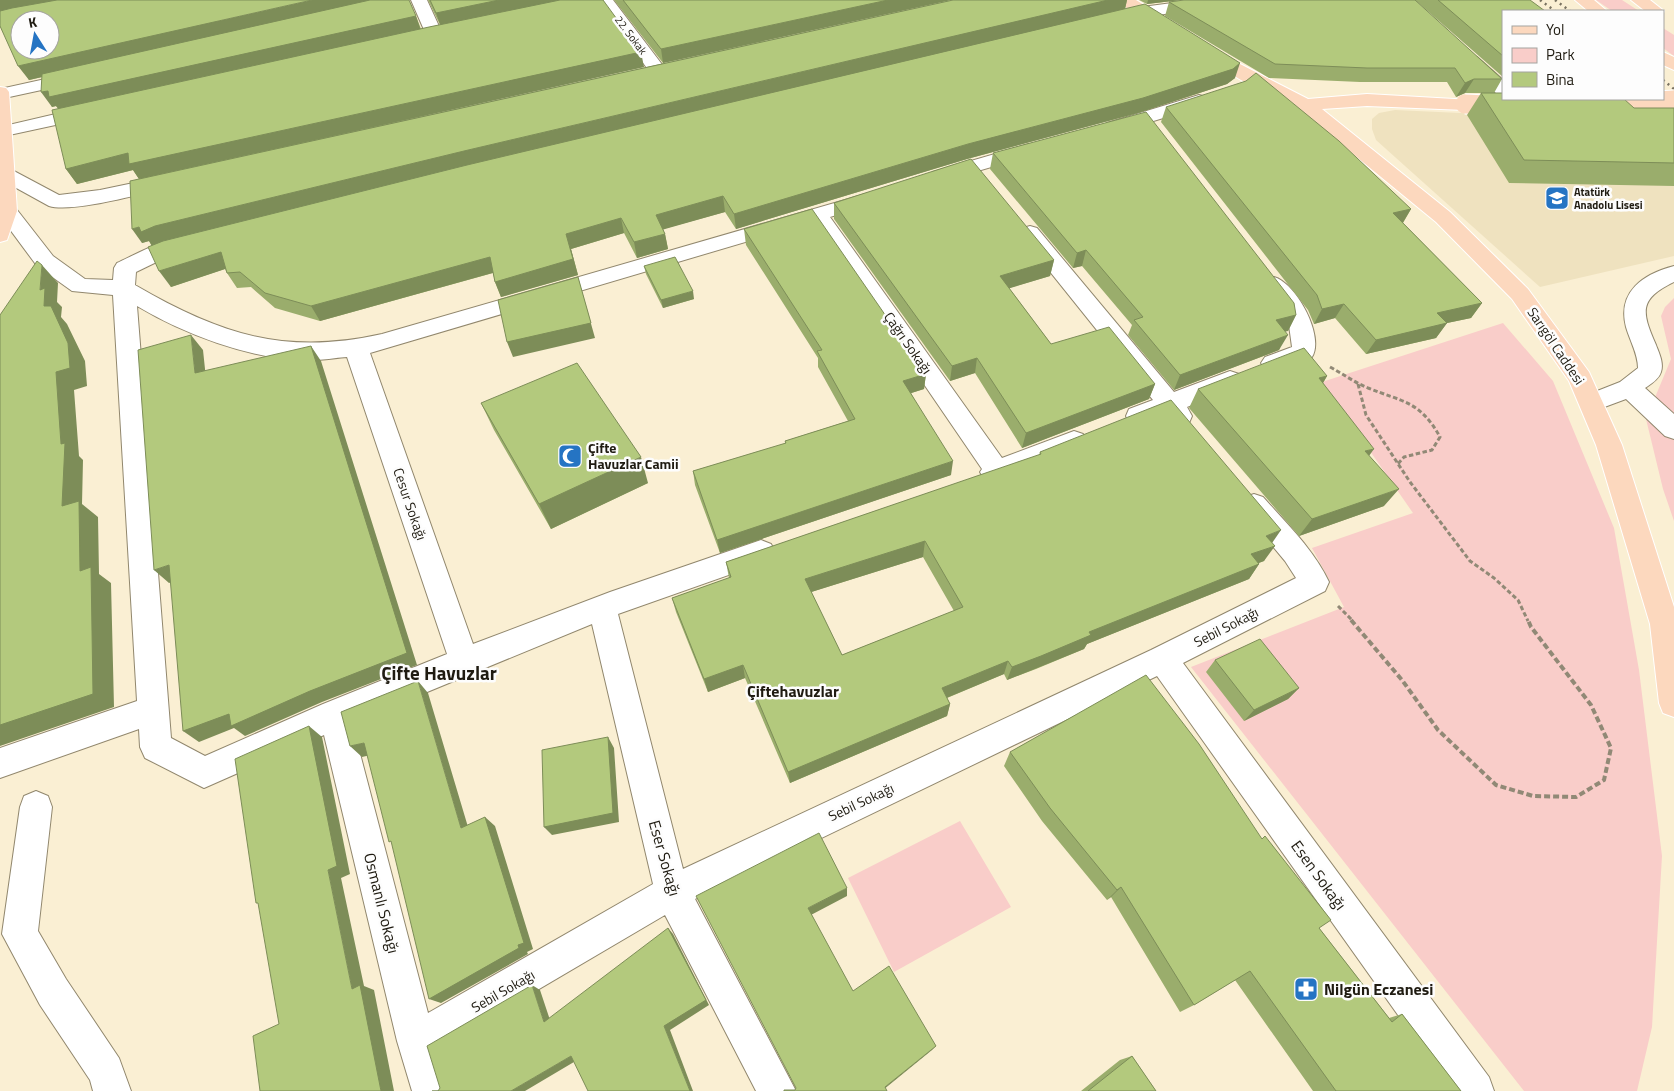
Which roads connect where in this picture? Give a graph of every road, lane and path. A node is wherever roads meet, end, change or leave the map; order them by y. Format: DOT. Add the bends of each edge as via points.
graph roads {
  1 [pos="419,0"];
  2 [pos="604,0"];
  3 [pos="1125,0"];
  4 [pos="1232,0"];
  5 [pos="1583,0"];
  6 [pos="1639,0"];
  7 [pos="585,4"];
  8 [pos="1598,10"];
  9 [pos="1653,10"];
  10 [pos="1142,12"];
  11 [pos="1104,21"];
  12 [pos="414,39"];
  13 [pos="1460,51"];
  14 [pos="677,66"];
  15 [pos="658,70"];
  16 [pos="98,72"];
  17 [pos="638,75"];
  18 [pos="1233,87"];
  19 [pos="1502,89"];
  20 [pos="0,93"];
  21 [pos="1674,100"];
  22 [pos="1305,105"];
  23 [pos="1522,105"];
  24 [pos="1574,105"];
  25 [pos="108,108"];
  26 [pos="1146,119"];
  27 [pos="1097,131"];
  28 [pos="3,132"];
  29 [pos="1163,142"];
  30 [pos="1049,144"];
  31 [pos="974,165"];
  32 [pos="5,174"];
  33 [pos="185,178"];
  34 [pos="919,183"];
  35 [pos="992,188"];
  36 [pos="891,191"];
  37 [pos="7,211"];
  38 [pos="818,215"];
  39 [pos="1018,219"];
  40 [pos="0,235"];
  41 [pos="204,239"];
  42 [pos="1258,264"];
  43 [pos="1674,273"];
  44 [pos="124,288"];
  45 [pos="356,348"];
  46 [pos="1304,351"];
  47 [pos="1358,384"];
  48 [pos="1629,388"];
  49 [pos="1591,403"];
  50 [pos="1169,404"];
  51 [pos="1674,429"];
  52 [pos="1194,434"];
  53 [pos="1397,465"];
  54 [pos="997,471"];
  55 [pos="969,481"];
  56 [pos="1238,486"];
  57 [pos="780,545"];
  58 [pos="1316,582"];
  59 [pos="602,607"];
  60 [pos="1162,659"];
  61 [pos="464,661"];
  62 [pos="1674,703"];
  63 [pos="153,710"];
  64 [pos="334,714"];
  65 [pos="0,763"];
  66 [pos="36,807"];
  67 [pos="672,892"];
  68 [pos="10,936"];
  69 [pos="416,1041"];
  70 [pos="112,1091"];
  71 [pos="431,1091"];
  72 [pos="777,1091"];
  73 [pos="1475,1091"];
  1 -- 12 [label="street" via="442,33"];
  2 -- 7 [label="street"];
  2 -- 15 [label="street, 22. Sokak"];
  3 -- 10 [label="main road, Sarıgöl Caddesi"];
  4 -- 10 [label="street"];
  5 -- 8 [label="main road"];
  6 -- 9 [label="main road"];
  10 -- 11 [label="street"];
  10 -- 18 [label="main road, Sarıgöl Caddesi" via="1186,39"];
  13 -- 19 [label="street"];
  14 -- 15 [label="street"];
  15 -- 17 [label="street"];
  16 -- 20 [label="street"];
  18 -- 22 [label="main road, Sarıgöl Caddesi"];
  18 -- 26 [label="street"];
  20 -- 28 [label="main road"];
  21 -- 24 [label="main road, bridge"];
  22 -- 23 [label="main road, bridge" via="1367,100"];
  22 -- 49 [label="main road, Sarıgöl Caddesi" via="1443,217 1520,294 1580,378"];
  25 -- 28 [label="street"];
  26 -- 27 [label="street"];
  26 -- 29 [label="street"];
  28 -- 32 [label="main road"];
  30 -- 31 [label="street"];
  31 -- 34 [label="street"];
  31 -- 35 [label="street"];
  32 -- 33 [label="street" via="56,202"];
  32 -- 37 [label="main road"];
  36 -- 38 [label="street"];
  37 -- 40 [label="main road"];
  37 -- 44 [label="street" via="45,262 58,272 80,286"];
  38 -- 45 [label="street"];
  38 -- 54 [label="street, Çağrı Sokağı"];
  39 -- 50 [label="street"];
  41 -- 44 [label="street" via="166,249 125,268"];
  42 -- 46 [label="street" via="1299,317"];
  43 -- 48 [label="street" via="1650,284 1634,305 1635,322 1650,362 1649,372"];
  44 -- 45 [label="street" via="219,335 266,348 305,352"];
  44 -- 63 [label="street"];
  45 -- 61 [label="street, Cesur Sokağı"];
  46 -- 47 [label="path"];
  46 -- 50 [label="street"];
  47 -- 53 [label="path" via="1366,415"];
  47 -- 53 [label="path" via="1412,404 1434,424 1440,437 1432,450 1404,456"];
  48 -- 49 [label="street"];
  48 -- 51 [label="street"];
  49 -- 62 [label="main road, Sarıgöl Caddesi" via="1609,445 1664,624"];
  50 -- 52 [label="street"];
  50 -- 54 [label="street"];
  53 -- 58 [label="path" via="1470,561 1518,600 1531,627 1591,705 1611,748 1604,780 1576,797 1533,796 1496,785 1438,730 1365,634"];
  54 -- 55 [label="street"];
  56 -- 58 [label="street"];
  57 -- 59 [label="street"];
  58 -- 60 [label="street, Sebil Sokağı"];
  59 -- 61 [label="street"];
  59 -- 67 [label="street, Eser Sokağı"];
  60 -- 67 [label="street, Sebil Sokağı"];
  60 -- 73 [label="street, Esen Sokağı"];
  61 -- 64 [label="street"];
  63 -- 64 [label="street" via="156,747 204,772"];
  63 -- 65 [label="street"];
  64 -- 69 [label="street, Osmanlı Sokağı"];
  66 -- 68 [label="street"];
  67 -- 69 [label="street, Sebil Sokağı"];
  67 -- 72 [label="street, Eser Sokağı"];
  68 -- 70 [label="street" via="53,992 106,1071"];
  69 -- 71 [label="street, Osmanlı Sokağı"];
}
